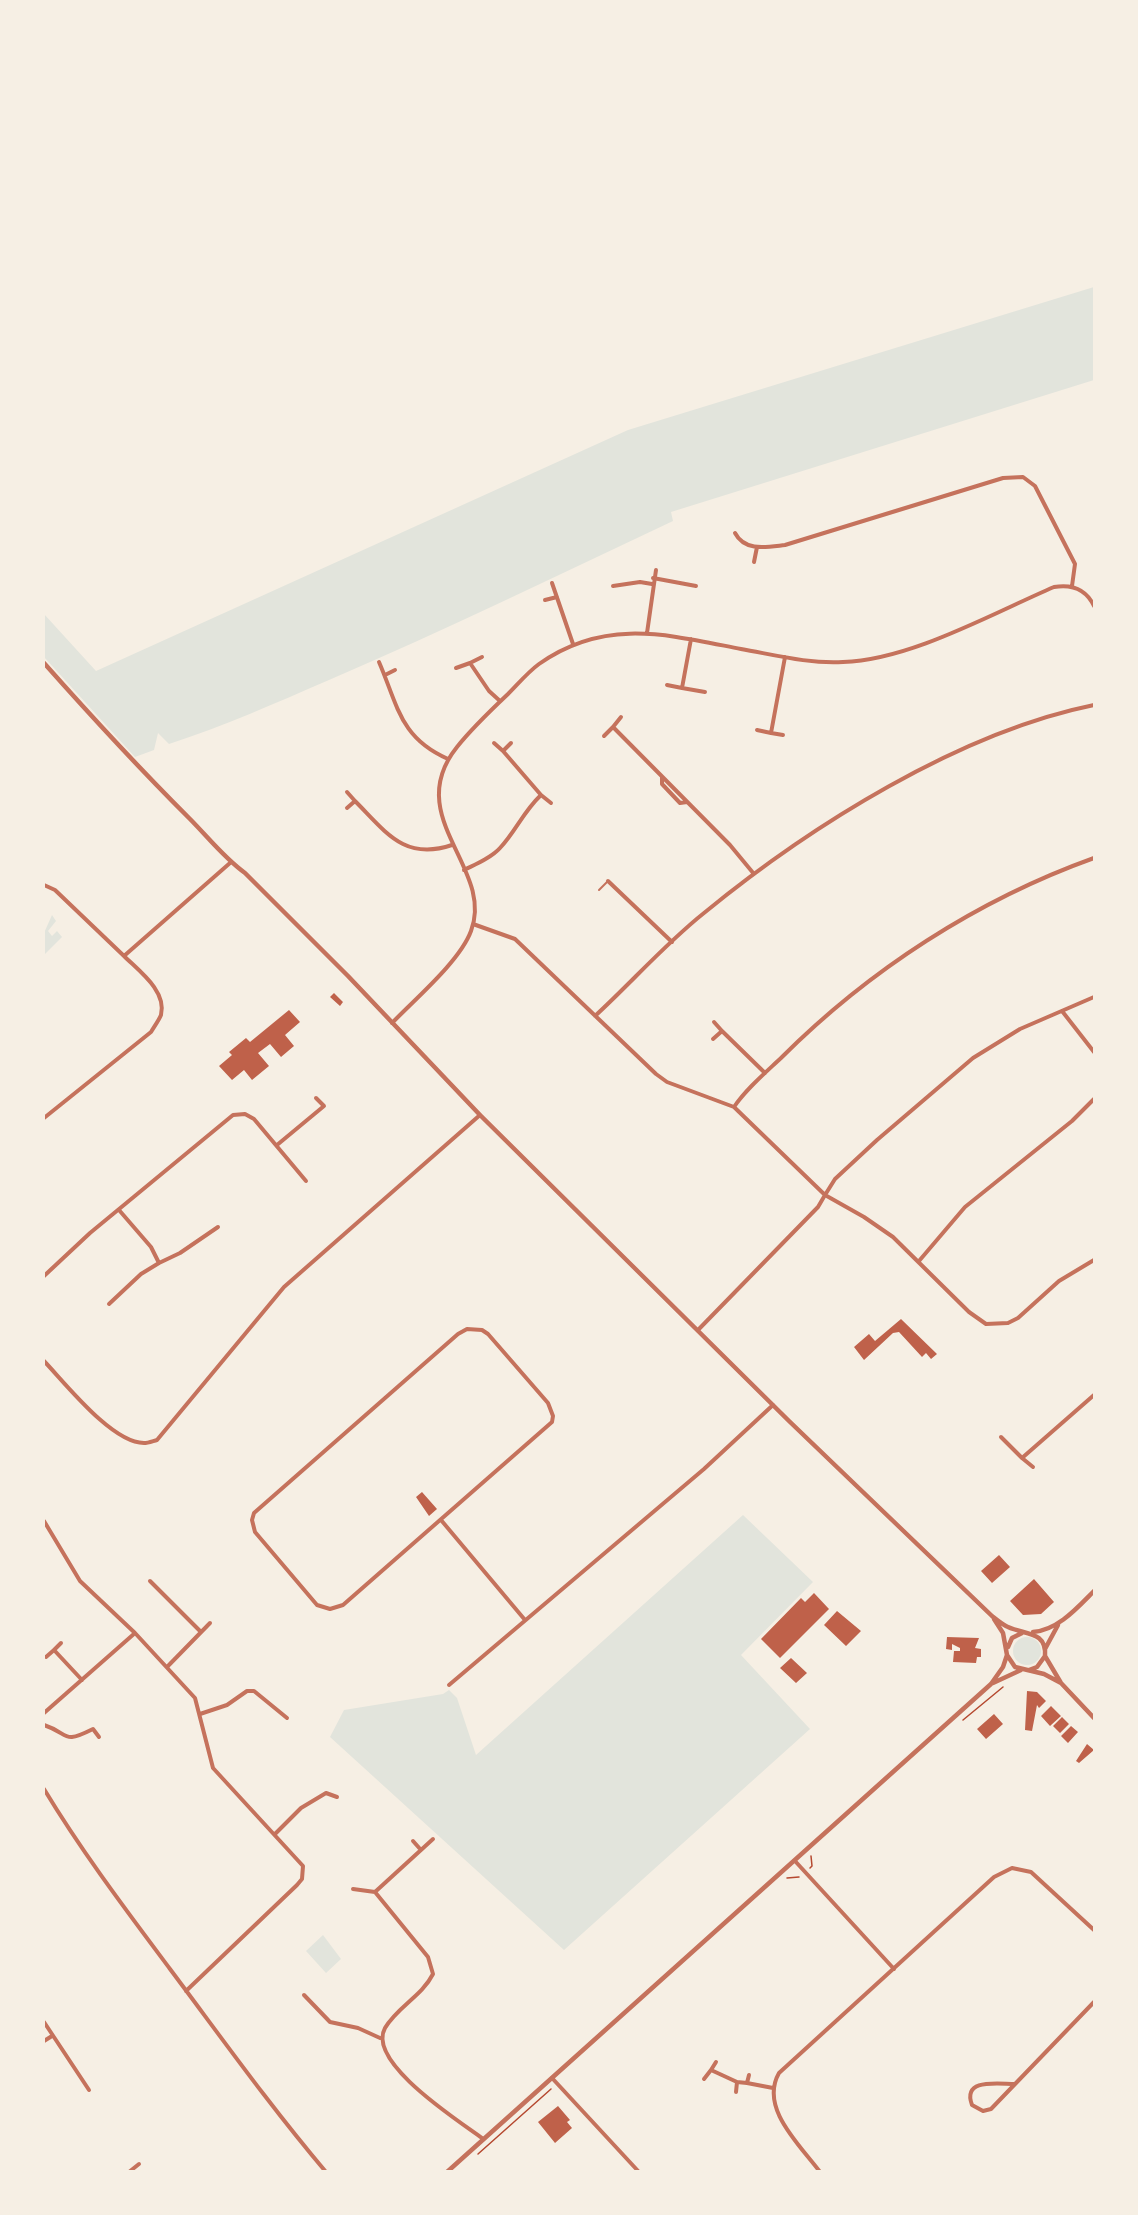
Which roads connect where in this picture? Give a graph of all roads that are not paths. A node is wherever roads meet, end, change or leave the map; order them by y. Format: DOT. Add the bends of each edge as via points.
graph roads {
  1 [pos="735,533"];
  2 [pos="757,547"];
  3 [pos="754,562"];
  4 [pos="656,570"];
  5 [pos="653,578"];
  6 [pos="552,583"];
  7 [pos="652,584"];
  8 [pos="613,586"];
  9 [pos="696,586"];
  10 [pos="1072,586"];
  11 [pos="557,597"];
  12 [pos="545,600"];
  13 [pos="1095,606"];
  14 [pos="647,633"];
  15 [pos="691,639"];
  16 [pos="573,644"];
  17 [pos="482,657"];
  18 [pos="785,657"];
  19 [pos="379,662"];
  20 [pos="44,663"];
  21 [pos="470,663"];
  22 [pos="456,668"];
  23 [pos="395,670"];
  24 [pos="385,675"];
  25 [pos="667,685"];
  26 [pos="682,688"];
  27 [pos="705,692"];
  28 [pos="500,701"];
  29 [pos="1095,705"];
  30 [pos="621,717"];
  31 [pos="613,727"];
  32 [pos="758,730"];
  33 [pos="771,733"];
  34 [pos="783,735"];
  35 [pos="604,736"];
  36 [pos="494,743"];
  37 [pos="511,743"];
  38 [pos="503,751"];
  39 [pos="448,759"];
  40 [pos="347,792"];
  41 [pos="541,795"];
  42 [pos="355,801"];
  43 [pos="551,803"];
  44 [pos="347,808"];
  45 [pos="453,845"];
  46 [pos="1095,858"];
  47 [pos="230,863"];
  48 [pos="464,870"];
  49 [pos="754,874"];
  50 [pos="608,881"];
  51 [pos="44,885"];
  52 [pos="599,890"];
  53 [pos="473,924"];
  54 [pos="672,942"];
  55 [pos="124,956"];
  56 [pos="1095,997"];
  57 [pos="1062,1011"];
  58 [pos="596,1016"];
  59 [pos="714,1022"];
  60 [pos="392,1023"];
  61 [pos="722,1031"];
  62 [pos="713,1039"];
  63 [pos="1095,1052"];
  64 [pos="765,1073"];
  65 [pos="316,1098"];
  66 [pos="1095,1099"];
  67 [pos="734,1107"];
  68 [pos="480,1115"];
  69 [pos="44,1118"];
  70 [pos="277,1145"];
  71 [pos="306,1181"];
  72 [pos="825,1195"];
  73 [pos="119,1210"];
  74 [pos="218,1227"];
  75 [pos="1095,1260"];
  76 [pos="919,1261"];
  77 [pos="159,1263"];
  78 [pos="44,1276"];
  79 [pos="110,1304"];
  80 [pos="698,1330"];
  81 [pos="44,1361"];
  82 [pos="1095,1395"];
  83 [pos="773,1404"];
  84 [pos="1001,1437"];
  85 [pos="1023,1458"];
  86 [pos="1032,1467"];
  87 [pos="441,1520"];
  88 [pos="44,1521"];
  89 [pos="150,1581"];
  90 [pos="1095,1592"];
  91 [pos="992,1617"];
  92 [pos="525,1620"];
  93 [pos="210,1623"];
  94 [pos="1059,1623"];
  95 [pos="201,1632"];
  96 [pos="1024,1632"];
  97 [pos="135,1633"];
  98 [pos="1031,1633"];
  99 [pos="61,1643"];
  100 [pos="1045,1649"];
  101 [pos="54,1650"];
  102 [pos="1007,1652"];
  103 [pos="1045,1656"];
  104 [pos="45,1657"];
  105 [pos="167,1667"];
  106 [pos="1022,1670"];
  107 [pos="1029,1670"];
  108 [pos="82,1680"];
  109 [pos="1061,1683"];
  110 [pos="449,1684"];
  111 [pos="991,1684"];
  112 [pos="44,1713"];
  113 [pos="200,1714"];
  114 [pos="287,1718"];
  115 [pos="1095,1718"];
  116 [pos="44,1725"];
  117 [pos="99,1737"];
  118 [pos="325,1787"];
  119 [pos="44,1789"];
  120 [pos="326,1793"];
  121 [pos="337,1797"];
  122 [pos="275,1834"];
  123 [pos="433,1839"];
  124 [pos="413,1841"];
  125 [pos="421,1850"];
  126 [pos="795,1861"];
  127 [pos="353,1889"];
  128 [pos="375,1892"];
  129 [pos="1095,1930"];
  130 [pos="894,1969"];
  131 [pos="186,1991"];
  132 [pos="304,1995"];
  133 [pos="1095,2002"];
  134 [pos="44,2022"];
  135 [pos="52,2036"];
  136 [pos="380,2038"];
  137 [pos="44,2041"];
  138 [pos="716,2062"];
  139 [pos="711,2070"];
  140 [pos="750,2075"];
  141 [pos="552,2077"];
  142 [pos="704,2079"];
  143 [pos="737,2082"];
  144 [pos="747,2083"];
  145 [pos="1015,2084"];
  146 [pos="773,2088"];
  147 [pos="89,2090"];
  148 [pos="736,2092"];
  149 [pos="482,2138"];
  150 [pos="139,2164"];
  151 [pos="129,2172"];
  152 [pos="326,2172"];
  153 [pos="447,2172"];
  154 [pos="639,2172"];
  155 [pos="820,2172"];
  1 -- 2 [label="street" via="739,540"];
  2 -- 3 [label="street"];
  2 -- 10 [label="street" via="785,544 1016,476 1035,486 1075,564"];
  4 -- 5 [label="street"];
  5 -- 7 [label="street"];
  5 -- 9 [label="street"];
  6 -- 11 [label="street"];
  7 -- 8 [label="street"];
  7 -- 14 [label="street"];
  10 -- 13 [label="street" via="1086,594"];
  10 -- 18 [label="street" via="1054,587 896,653 843,662"];
  11 -- 12 [label="street"];
  11 -- 16 [label="street"];
  14 -- 15 [label="street"];
  14 -- 16 [label="street" via="616,633"];
  15 -- 18 [label="street"];
  15 -- 26 [label="street"];
  16 -- 28 [label="street" via="537,665"];
  17 -- 21 [label="street"];
  18 -- 33 [label="street"];
  19 -- 24 [label="street"];
  20 -- 47 [label="street"];
  21 -- 22 [label="street"];
  21 -- 28 [label="street"];
  23 -- 24 [label="street"];
  24 -- 39 [label="street" via="412,736"];
  25 -- 26 [label="street"];
  26 -- 27 [label="street"];
  28 -- 39 [label="street"];
  29 -- 49 [label="street" via="1024,726 921,770 821,828"];
  30 -- 31 [label="street"];
  31 -- 35 [label="street"];
  31 -- 49 [label="street" via="662,776 662,784 680,803 688,802"];
  32 -- 33 [label="street"];
  33 -- 34 [label="street"];
  36 -- 38 [label="street"];
  37 -- 38 [label="street"];
  38 -- 41 [label="street"];
  39 -- 45 [label="street" via="438,786"];
  40 -- 42 [label="street"];
  41 -- 43 [label="street"];
  41 -- 48 [label="street" via="501,848"];
  42 -- 44 [label="street"];
  42 -- 45 [label="street" via="407,848 426,851"];
  45 -- 48 [label="street"];
  46 -- 64 [label="street" via="1005,896 907,954 820,1020"];
  47 -- 55 [label="street"];
  47 -- 60 [label="street" via="245,873"];
  48 -- 53 [label="street" via="472,893"];
  49 -- 54 [label="street"];
  50 -- 52 [label="lane"];
  50 -- 54 [label="street"];
  51 -- 55 [label="street" via="55,890"];
  53 -- 58 [label="street" via="515,939"];
  53 -- 60 [label="street" via="456,956"];
  54 -- 58 [label="street"];
  55 -- 69 [label="street" via="159,995 161,1015 151,1032"];
  56 -- 57 [label="street"];
  57 -- 63 [label="street"];
  57 -- 72 [label="street" via="1020,1029 973,1058 877,1140 835,1179"];
  58 -- 67 [label="street" via="667,1082"];
  59 -- 61 [label="street"];
  60 -- 68 [label="street"];
  61 -- 62 [label="street"];
  61 -- 64 [label="street"];
  64 -- 67 [label="street"];
  65 -- 70 [label="street" via="324,1106"];
  66 -- 76 [label="street" via="965,1207"];
  67 -- 72 [label="street"];
  68 -- 80 [label="street"];
  68 -- 81 [label="street" via="284,1287 157,1440 143,1443 124,1438 108,1427"];
  70 -- 71 [label="street"];
  70 -- 73 [label="street" via="254,1119 245,1114 233,1115"];
  72 -- 76 [label="street" via="874,1224"];
  72 -- 80 [label="street" via="818,1207"];
  73 -- 77 [label="street" via="151,1247"];
  73 -- 78 [label="street"];
  74 -- 77 [label="street"];
  75 -- 76 [label="street" via="1059,1281 1018,1318 997,1324 986,1324 969,1312"];
  77 -- 79 [label="street" via="141,1274"];
  80 -- 83 [label="street"];
  82 -- 85 [label="street"];
  83 -- 91 [label="street"];
  83 -- 92 [label="street" via="704,1469"];
  84 -- 85 [label="street"];
  85 -- 86 [label="street"];
  87 -- 87 [label="street" via="344,1605 330,1609 317,1605 255,1532 252,1520 258,1507 458,1334 467,1329 482,1330 548,1403 552,1422"];
  87 -- 92 [label="street"];
  88 -- 97 [label="street" via="80,1581"];
  89 -- 95 [label="street"];
  90 -- 94 [label="street"];
  91 -- 96 [label="street"];
  91 -- 102 [label="street" via="1003,1633"];
  92 -- 110 [label="street"];
  93 -- 95 [label="street"];
  94 -- 98 [label="street"];
  94 -- 100 [label="street"];
  95 -- 105 [label="street"];
  96 -- 98 [label="street"];
  96 -- 102 [label="street" via="1012,1638"];
  97 -- 105 [label="street"];
  97 -- 108 [label="street"];
  98 -- 100 [label="street" via="1043,1642"];
  99 -- 101 [label="street"];
  100 -- 103 [label="street"];
  101 -- 104 [label="street"];
  101 -- 108 [label="street"];
  102 -- 106 [label="street" via="1011,1663"];
  102 -- 111 [label="street" via="1004,1667"];
  103 -- 107 [label="street" via="1037,1667"];
  103 -- 109 [label="street"];
  105 -- 113 [label="street" via="195,1698"];
  106 -- 107 [label="street"];
  106 -- 111 [label="street"];
  107 -- 109 [label="street"];
  108 -- 112 [label="street"];
  109 -- 115 [label="street"];
  111 -- 126 [label="street"];
  113 -- 114 [label="street" via="254,1691"];
  113 -- 122 [label="street" via="213,1768"];
  116 -- 117 [label="street" via="66,1738 93,1729"];
  118 -- 120 [label="street"];
  119 -- 131 [label="street" via="92,1864"];
  120 -- 121 [label="street"];
  120 -- 122 [label="street" via="301,1808"];
  122 -- 131 [label="street" via="303,1866 302,1879"];
  123 -- 125 [label="street"];
  124 -- 125 [label="street"];
  125 -- 128 [label="street"];
  126 -- 130 [label="street"];
  126 -- 141 [label="street"];
  127 -- 128 [label="street"];
  128 -- 136 [label="street" via="428,1957 433,1974 428,1985 386,2026"];
  129 -- 130 [label="street" via="1031,1872 1012,1868 994,1877"];
  130 -- 146 [label="street" via="784,2068"];
  131 -- 152 [label="street" via="277,2115"];
  132 -- 136 [label="street" via="330,2022"];
  133 -- 145 [label="street"];
  134 -- 135 [label="street"];
  135 -- 137 [label="street"];
  135 -- 147 [label="street"];
  136 -- 149 [label="street" via="383,2049 420,2093"];
  138 -- 139 [label="street"];
  139 -- 142 [label="street"];
  139 -- 143 [label="street"];
  140 -- 144 [label="street"];
  141 -- 149 [label="street"];
  141 -- 154 [label="street"];
  143 -- 144 [label="street"];
  143 -- 148 [label="street"];
  144 -- 146 [label="street"];
  145 -- 145 [label="street" via="991,2109 983,2111 972,2105 969,2093 973,2087"];
  146 -- 155 [label="street" via="778,2114"];
  149 -- 153 [label="street"];
  150 -- 151 [label="street"];
}
